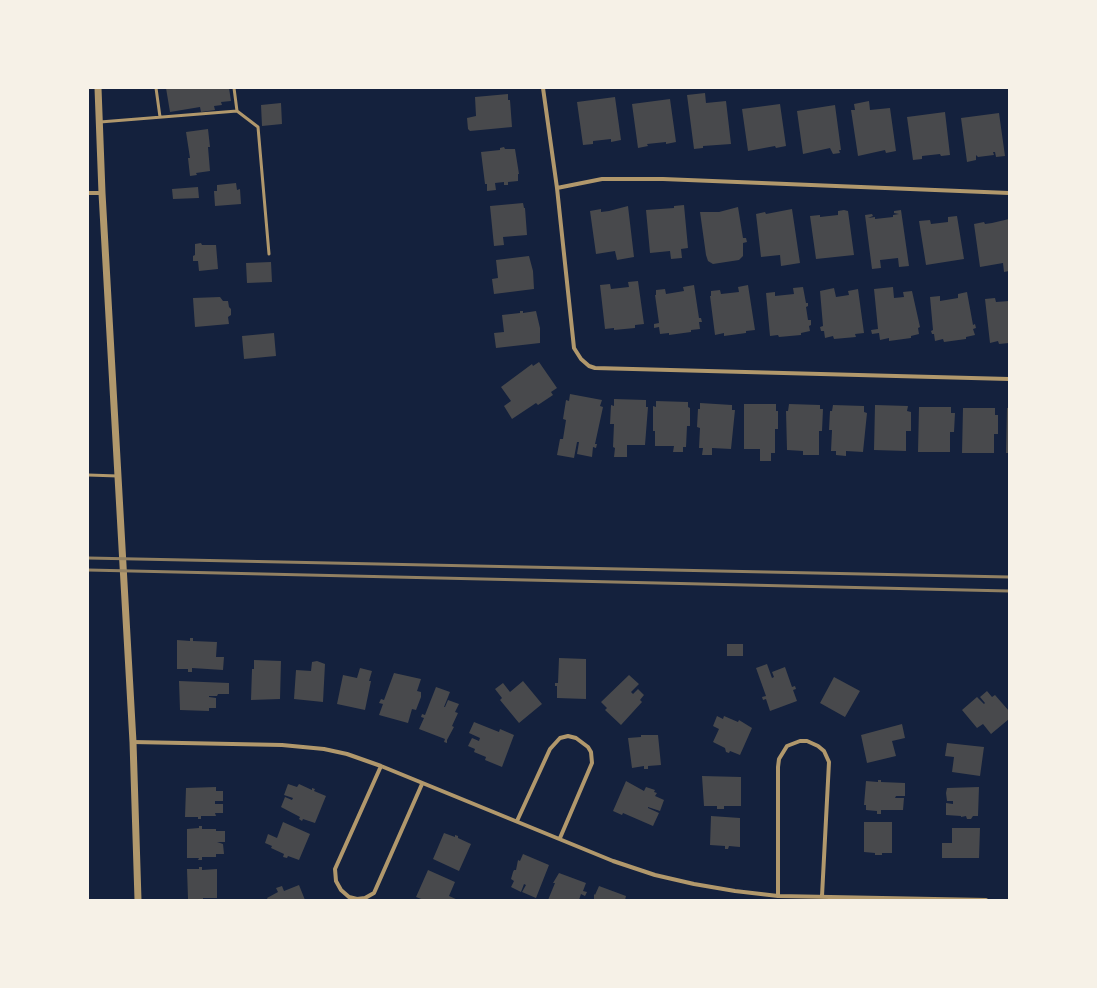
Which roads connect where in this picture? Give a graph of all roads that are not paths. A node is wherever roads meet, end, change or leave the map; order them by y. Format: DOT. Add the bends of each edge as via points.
graph roads {
  1 [pos="98,88"];
  2 [pos="156,88"];
  3 [pos="234,88"];
  4 [pos="543,88"];
  5 [pos="237,111"];
  6 [pos="160,117"];
  7 [pos="99,122"];
  8 [pos="556,188"];
  9 [pos="102,192"];
  10 [pos="88,193"];
  11 [pos="1009,193"];
  12 [pos="269,254"];
  13 [pos="1009,379"];
  14 [pos="88,475"];
  15 [pos="118,476"];
  16 [pos="134,742"];
  17 [pos="381,766"];
  18 [pos="422,784"];
  19 [pos="517,821"];
  20 [pos="560,838"];
  21 [pos="778,896"];
  22 [pos="822,896"];
  23 [pos="138,900"];
  24 [pos="986,900"];
  1 -- 7 [label="street"];
  2 -- 6 [label="lane"];
  3 -- 5 [label="lane"];
  4 -- 8 [label="street"];
  5 -- 6 [label="lane"];
  5 -- 12 [label="lane" via="258,127"];
  6 -- 7 [label="lane"];
  7 -- 9 [label="street"];
  8 -- 11 [label="street" via="602,179 663,179"];
  8 -- 13 [label="street" via="574,348 589,366"];
  9 -- 10 [label="street"];
  9 -- 15 [label="street"];
  14 -- 15 [label="lane"];
  15 -- 16 [label="street"];
  16 -- 17 [label="street" via="282,745 324,749"];
  16 -- 23 [label="street"];
  17 -- 18 [label="street"];
  17 -- 18 [label="street" via="335,869 336,881 348,897 361,899 374,893"];
  18 -- 19 [label="street"];
  19 -- 20 [label="street"];
  19 -- 20 [label="street" via="550,749 564,736 576,738 588,747 592,763"];
  20 -- 21 [label="street" via="613,861 655,874 735,892"];
  21 -- 22 [label="street"];
  21 -- 22 [label="street" via="779,759 787,746 807,741 824,751 829,762"];
  22 -- 24 [label="street"];
}
